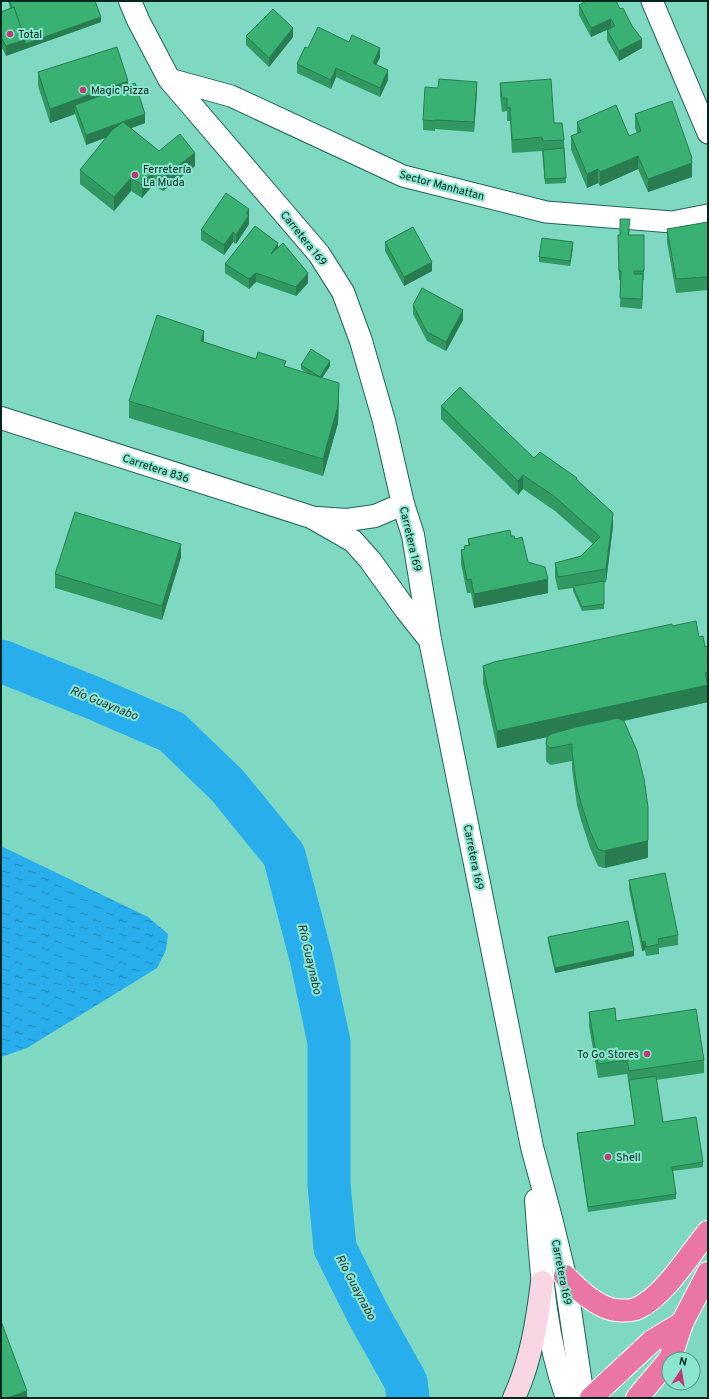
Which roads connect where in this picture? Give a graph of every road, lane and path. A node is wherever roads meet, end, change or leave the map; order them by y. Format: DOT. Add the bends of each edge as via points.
graph roads {
  1 [pos="130,1"];
  2 [pos="652,1"];
  3 [pos="169,79"];
  4 [pos="708,133"];
  5 [pos="708,215"];
  6 [pos="1,418"];
  7 [pos="404,504"];
  8 [pos="311,517"];
  9 [pos="430,640"];
  10 [pos="532,1147"];
  11 [pos="708,1232"];
  12 [pos="708,1273"];
  13 [pos="565,1276"];
  14 [pos="542,1282"];
  15 [pos="682,1323"];
  16 [pos="672,1351"];
  17 [pos="661,1370"];
  18 [pos="514,1398"];
  19 [pos="567,1398"];
  20 [pos="586,1398"];
  21 [pos="591,1398"];
  22 [pos="637,1398"];
  1 -- 3 [label="street, Carretera 169"];
  2 -- 4 [label="street"];
  3 -- 5 [label="street, Sector Manhattan" via="231,96 403,176 531,209 672,222"];
  3 -- 7 [label="street, Carretera 169" via="319,254 343,292 361,341"];
  6 -- 8 [label="street, Carretera 836"];
  7 -- 8 [label="street, Carretera 836" via="375,516 347,520"];
  7 -- 9 [label="street, Carretera 169" via="413,535"];
  8 -- 9 [label="street, Carretera 836" via="353,542 370,560"];
  9 -- 10 [label="street, Carretera 169"];
  10 -- 13 [label="street, Carretera 169"];
  10 -- 14 [label="street, Carretera 169"];
  11 -- 13 [label="highway" via="664,1288 638,1308 607,1308 586,1296"];
  12 -- 15 [label="highway"];
  13 -- 20 [label="street, Carretera 169" via="581,1384"];
  14 -- 18 [label="main road" via="527,1366"];
  14 -- 19 [label="street, Carretera 169" via="554,1355"];
  15 -- 16 [label="highway"];
  15 -- 21 [label="highway" via="652,1341"];
  17 -- 22 [label="highway"];
}
